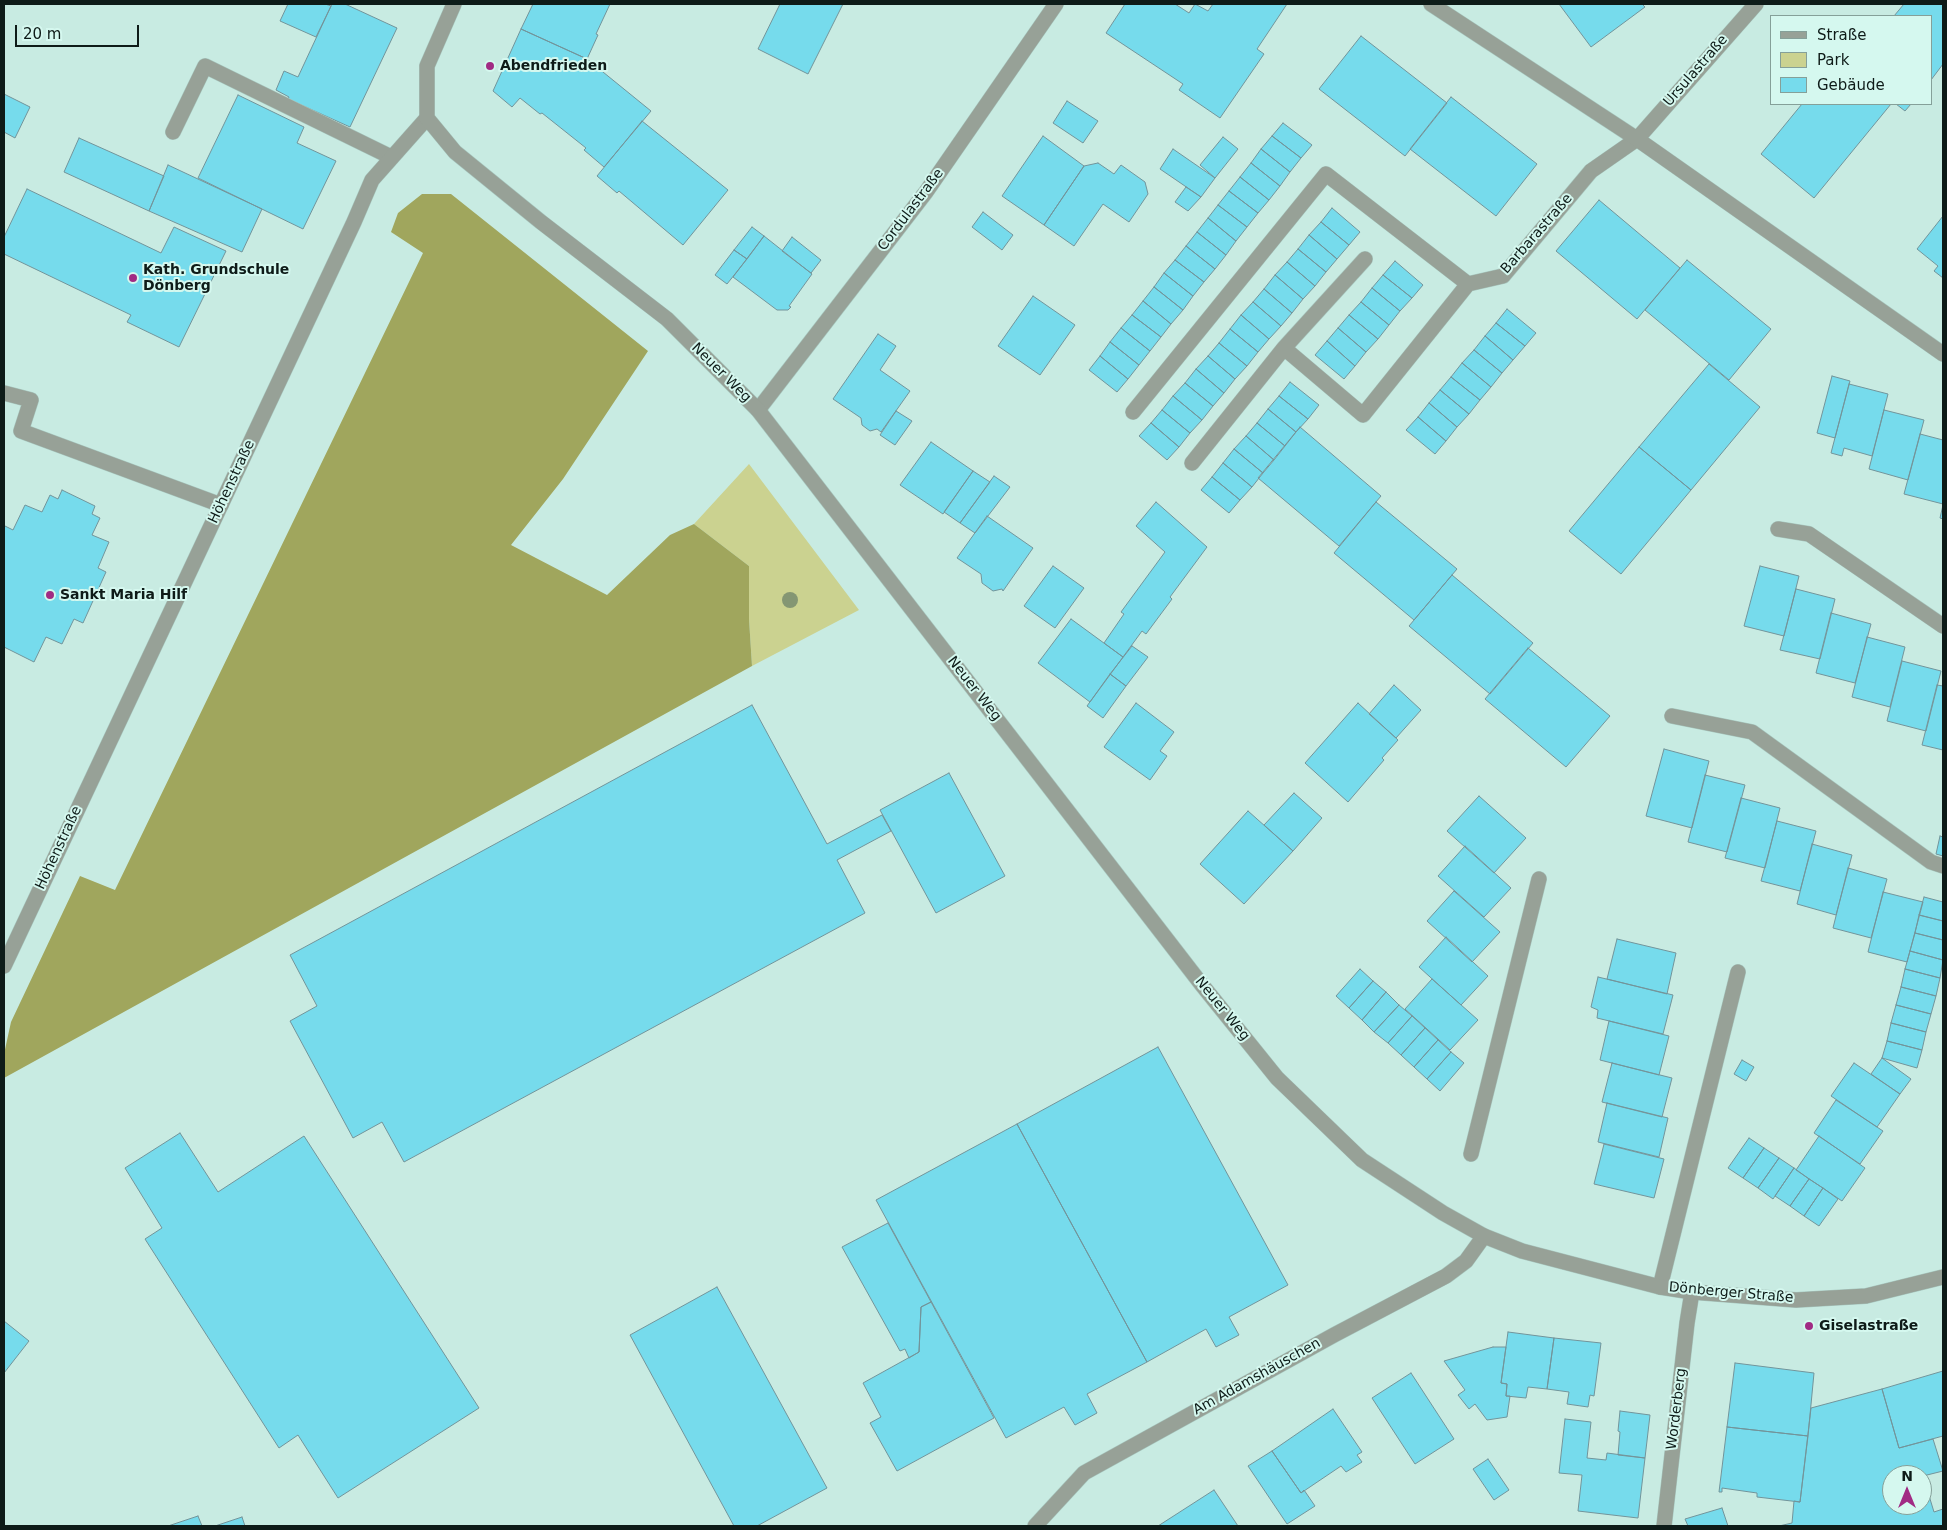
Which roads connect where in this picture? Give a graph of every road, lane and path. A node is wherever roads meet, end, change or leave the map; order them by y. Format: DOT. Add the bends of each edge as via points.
graph roads {
  1 [pos="454,4"];
  2 [pos="1056,4"];
  3 [pos="1431,4"];
  4 [pos="1756,4"];
  5 [pos="427,118"];
  6 [pos="173,132"];
  7 [pos="1637,139"];
  8 [pos="390,157"];
  9 [pos="1365,259"];
  10 [pos="1468,284"];
  11 [pos="1284,348"];
  12 [pos="1943,354"];
  13 [pos="4,393"];
  14 [pos="758,410"];
  15 [pos="1133,412"];
  16 [pos="1192,462"];
  17 [pos="222,504"];
  18 [pos="1778,529"];
  19 [pos="1943,626"];
  20 [pos="1672,716"];
  21 [pos="1943,866"];
  22 [pos="1539,880"];
  23 [pos="4,966"];
  24 [pos="1738,972"];
  25 [pos="1471,1154"];
  26 [pos="1484,1236"];
  27 [pos="1522,1251"];
  28 [pos="1943,1277"];
  29 [pos="1660,1287"];
  30 [pos="1692,1292"];
  31 [pos="1036,1526"];
  32 [pos="1664,1526"];
  1 -- 5 [label="street" via="427,66"];
  2 -- 14 [label="street, Cordulastraße" via="926,192"];
  3 -- 7 [label="street"];
  4 -- 7 [label="street, Ursulastraße"];
  5 -- 8 [label="street, Höhenstraße"];
  5 -- 14 [label="street, Neuer Weg" via="455,152 667,319"];
  6 -- 8 [label="street" via="205,66"];
  7 -- 10 [label="street, Barbarastraße" via="1591,171 1504,276"];
  7 -- 12 [label="street"];
  8 -- 17 [label="street, Höhenstraße" via="372,180"];
  9 -- 11 [label="street"];
  10 -- 11 [label="street" via="1363,415"];
  10 -- 15 [label="street" via="1326,174"];
  11 -- 16 [label="street"];
  13 -- 17 [label="street" via="31,400 21,431"];
  14 -- 26 [label="street, Neuer Weg" via="1202,986 1277,1078 1362,1160"];
  17 -- 23 [label="street, Höhenstraße"];
  18 -- 19 [label="street" via="1809,534"];
  20 -- 21 [label="street" via="1752,732 1931,862"];
  22 -- 25 [label="street"];
  24 -- 29 [label="street"];
  26 -- 27 [label="street, Neuer Weg"];
  26 -- 31 [label="street, Am Adamshäuschen" via="1466,1261 1446,1276 1084,1473"];
  27 -- 29 [label="street, Dönberger Straße"];
  28 -- 30 [label="street, Dönberger Straße" via="1866,1296 1796,1300"];
  29 -- 30 [label="street, Dönberger Straße"];
  30 -- 32 [label="street, Worderberg"];
}
